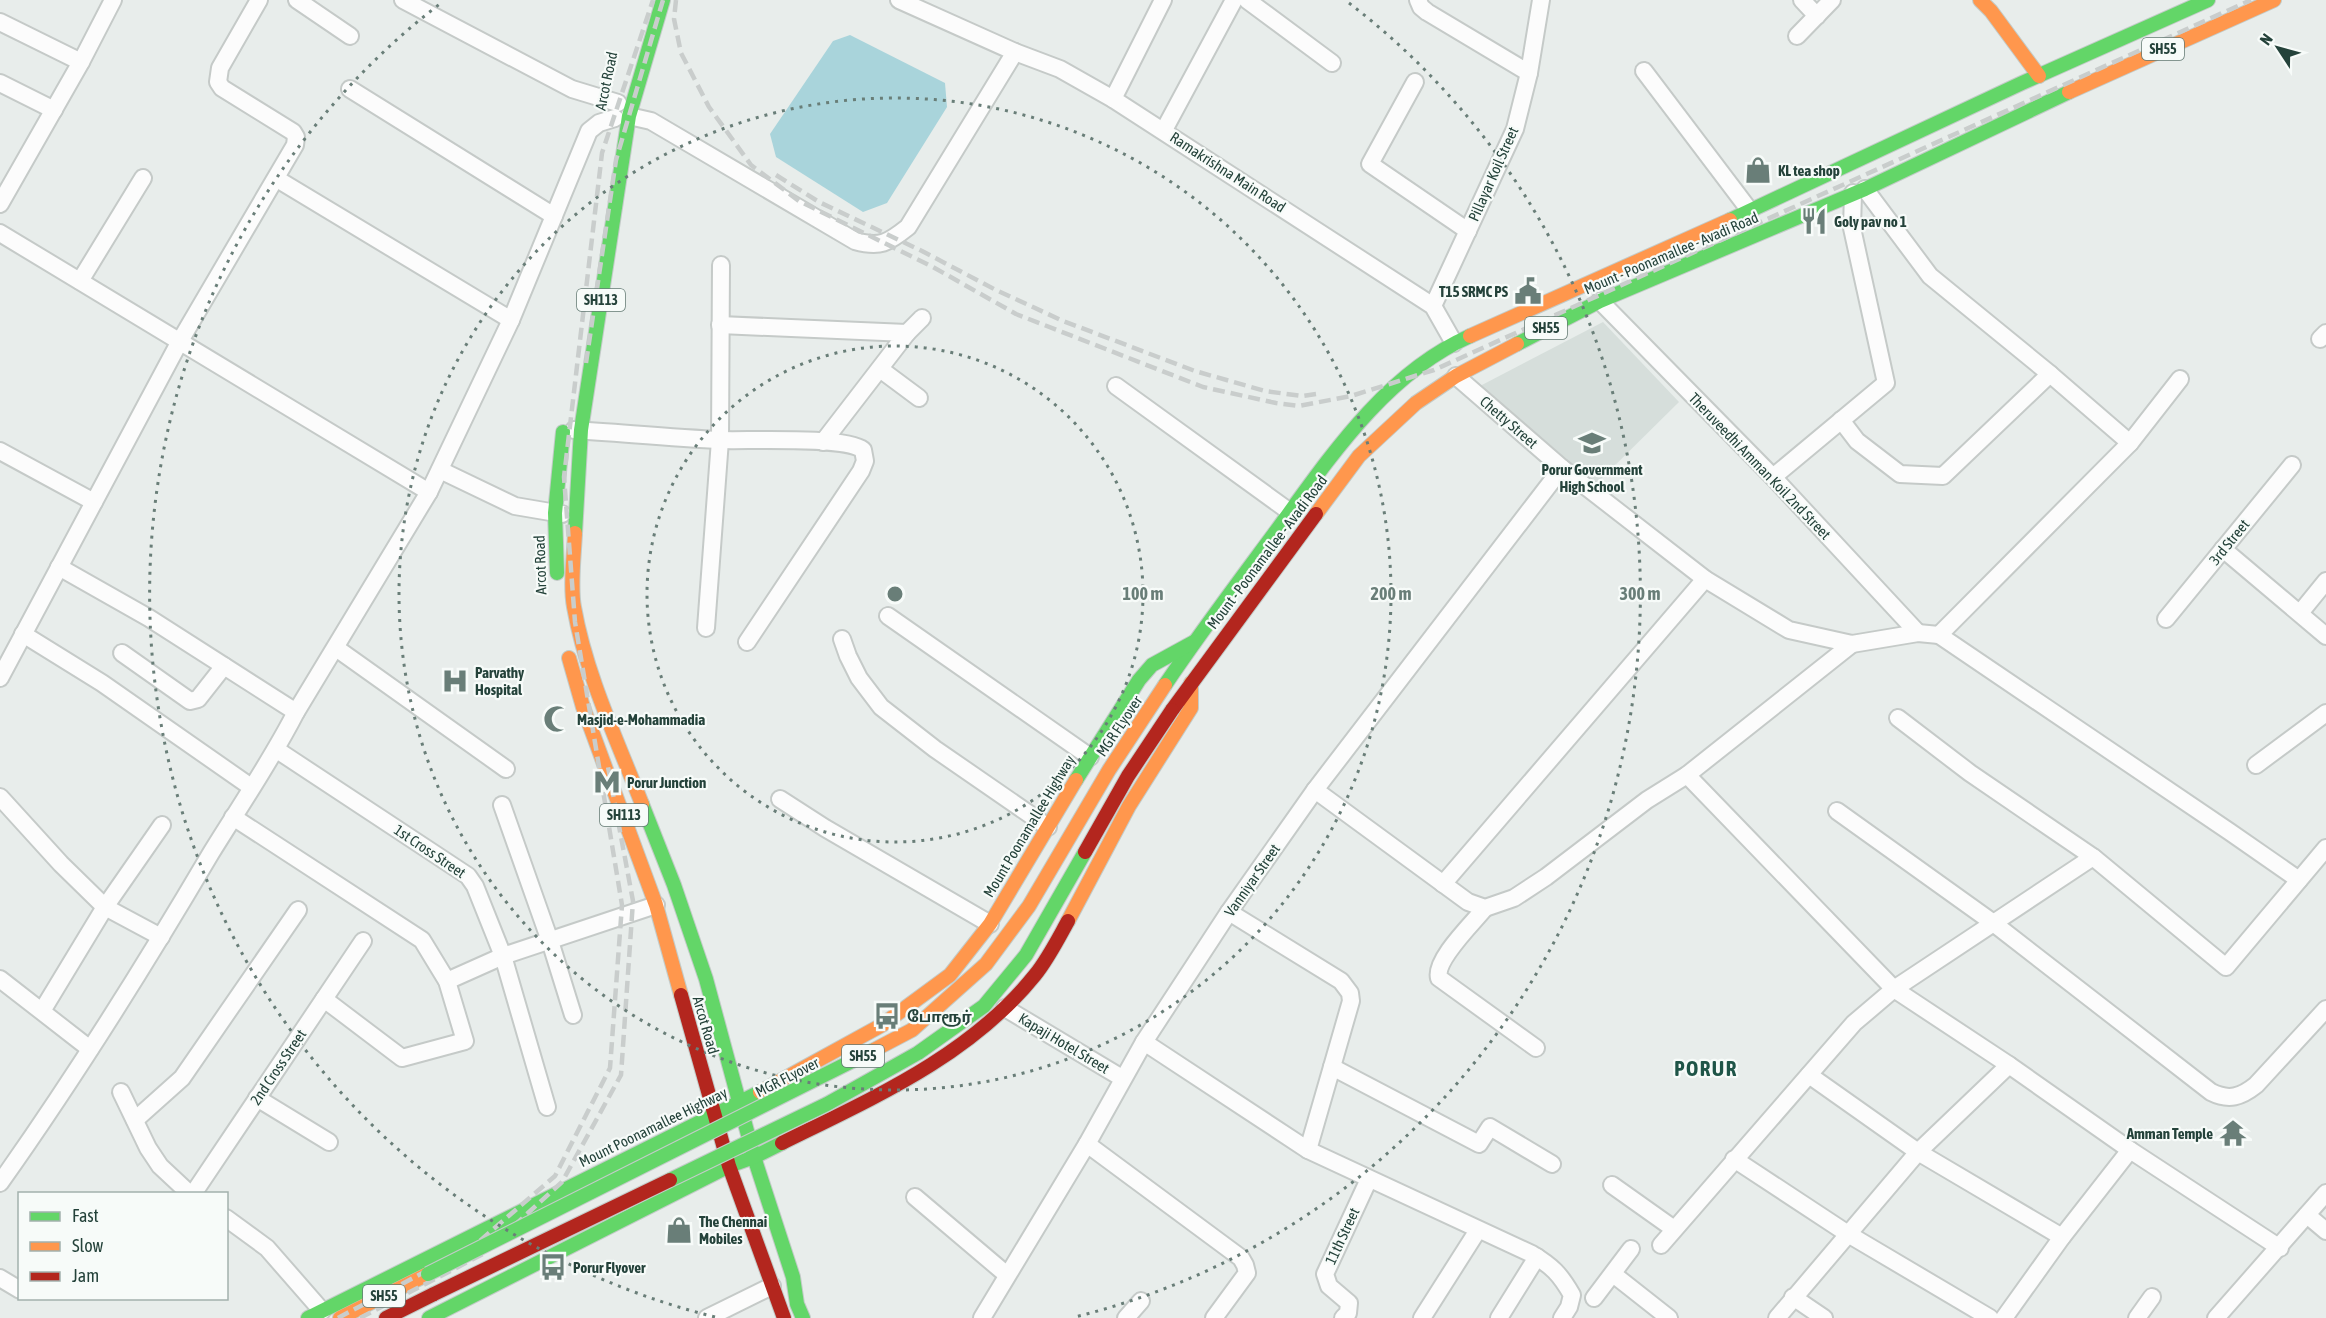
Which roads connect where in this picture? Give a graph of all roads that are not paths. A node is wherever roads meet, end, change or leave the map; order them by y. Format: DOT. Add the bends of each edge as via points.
graph roads {
  1 [pos="113,0"];
  2 [pos="259,0"];
  3 [pos="297,0"];
  4 [pos="403,0"];
  5 [pos="663,0"];
  6 [pos="899,0"];
  7 [pos="1163,0"];
  8 [pos="1234,0"];
  9 [pos="1247,0"];
  10 [pos="1418,0"];
  11 [pos="1541,0"];
  12 [pos="1802,0"];
  13 [pos="1832,0"];
  14 [pos="2208,0"];
  15 [pos="2274,0"];
  16 [pos="1991,4"];
  17 [pos="1817,16"];
  18 [pos="2164,20"];
  19 [pos="0,22"];
  20 [pos="350,36"];
  21 [pos="1797,36"];
  22 [pos="2175,44"];
  23 [pos="1015,52"];
  24 [pos="81,62"];
  25 [pos="1332,63"];
  26 [pos="1644,71"];
  27 [pos="1528,73"];
  28 [pos="2039,76"];
  29 [pos="1415,82"];
  30 [pos="0,83"];
  31 [pos="2022,84"];
  32 [pos="350,89"];
  33 [pos="1113,99"];
  34 [pos="620,107"];
  35 [pos="2032,109"];
  36 [pos="54,110"];
  37 [pos="1164,130"];
  38 [pos="143,178"];
  39 [pos="277,179"];
  40 [pos="611,186"];
  41 [pos="1859,191"];
  42 [pos="0,204"];
  43 [pos="1750,211"];
  44 [pos="554,216"];
  45 [pos="599,219"];
  46 [pos="1468,231"];
  47 [pos="0,233"];
  48 [pos="1689,238"];
  49 [pos="1698,259"];
  50 [pos="721,265"];
  51 [pos="80,281"];
  52 [pos="1600,301"];
  53 [pos="1433,306"];
  54 [pos="922,318"];
  55 [pos="511,320"];
  56 [pos="720,325"];
  57 [pos="907,333"];
  58 [pos="180,341"];
  59 [pos="1454,343"];
  60 [pos="880,369"];
  61 [pos="2050,374"];
  62 [pos="1456,376"];
  63 [pos="2180,379"];
  64 [pos="1116,386"];
  65 [pos="919,398"];
  66 [pos="1841,420"];
  67 [pos="564,424"];
  68 [pos="581,430"];
  69 [pos="720,440"];
  70 [pos="823,442"];
  71 [pos="2130,443"];
  72 [pos="0,451"];
  73 [pos="2292,465"];
  74 [pos="1562,468"];
  75 [pos="440,470"];
  76 [pos="1773,477"];
  77 [pos="429,492"];
  78 [pos="94,502"];
  79 [pos="1290,512"];
  80 [pos="555,513"];
  81 [pos="575,515"];
  82 [pos="2223,549"];
  83 [pos="59,567"];
  84 [pos="1705,579"];
  85 [pos="2326,581"];
  86 [pos="557,589"];
  87 [pos="2300,613"];
  88 [pos="888,616"];
  89 [pos="2166,619"];
  90 [pos="706,628"];
  91 [pos="1918,633"];
  92 [pos="23,634"];
  93 [pos="1939,635"];
  94 [pos="2326,636"];
  95 [pos="842,639"];
  96 [pos="747,642"];
  97 [pos="1194,642"];
  98 [pos="566,644"];
  99 [pos="1852,644"];
  100 [pos="336,648"];
  101 [pos="122,654"];
  102 [pos="224,666"];
  103 [pos="0,678"];
  104 [pos="1191,683"];
  105 [pos="296,712"];
  106 [pos="2326,713"];
  107 [pos="1898,718"];
  108 [pos="277,750"];
  109 [pos="1090,757"];
  110 [pos="2256,765"];
  111 [pos="506,769"];
  112 [pos="1687,775"];
  113 [pos="251,787"];
  114 [pos="1315,790"];
  115 [pos="0,797"];
  116 [pos="780,799"];
  117 [pos="502,805"];
  118 [pos="1837,811"];
  119 [pos="233,816"];
  120 [pos="162,825"];
  121 [pos="1048,826"];
  122 [pos="2326,848"];
  123 [pos="2093,857"];
  124 [pos="2299,880"];
  125 [pos="1443,884"];
  126 [pos="656,905"];
  127 [pos="105,907"];
  128 [pos="1485,908"];
  129 [pos="298,910"];
  130 [pos="1229,912"];
  131 [pos="1992,922"];
  132 [pos="990,924"];
  133 [pos="161,937"];
  134 [pos="363,941"];
  135 [pos="550,941"];
  136 [pos="503,956"];
  137 [pos="0,979"];
  138 [pos="447,981"];
  139 [pos="1894,989"];
  140 [pos="324,999"];
  141 [pos="1005,1008"];
  142 [pos="2326,1009"];
  143 [pos="42,1011"];
  144 [pos="573,1015"];
  145 [pos="1144,1042"];
  146 [pos="1536,1048"];
  147 [pos="90,1049"];
  148 [pos="831,1053"];
  149 [pos="2009,1065"];
  150 [pos="1332,1066"];
  151 [pos="1809,1075"];
  152 [pos="1122,1078"];
  153 [pos="122,1092"];
  154 [pos="257,1098"];
  155 [pos="740,1103"];
  156 [pos="857,1106"];
  157 [pos="547,1107"];
  158 [pos="714,1114"];
  159 [pos="135,1120"];
  160 [pos="328,1142"];
  161 [pos="1087,1144"];
  162 [pos="2130,1149"];
  163 [pos="1308,1150"];
  164 [pos="1918,1152"];
  165 [pos="754,1157"];
  166 [pos="1734,1159"];
  167 [pos="1551,1164"];
  168 [pos="729,1166"];
  169 [pos="596,1173"];
  170 [pos="1369,1179"];
  171 [pos="0,1183"];
  172 [pos="1612,1185"];
  173 [pos="189,1192"];
  174 [pos="192,1192"];
  175 [pos="2326,1192"];
  176 [pos="915,1197"];
  177 [pos="2307,1215"];
  178 [pos="228,1219"];
  179 [pos="619,1222"];
  180 [pos="1674,1229"];
  181 [pos="1478,1230"];
  182 [pos="2326,1231"];
  183 [pos="1848,1234"];
  184 [pos="2062,1237"];
  185 [pos="1660,1245"];
  186 [pos="2280,1248"];
  187 [pos="1631,1249"];
  188 [pos="1537,1257"];
  189 [pos="1613,1274"];
  190 [pos="1007,1275"];
  191 [pos="0,1278"];
  192 [pos="772,1286"];
  193 [pos="18,1289"];
  194 [pos="1794,1297"];
  195 [pos="2152,1297"];
  196 [pos="1594,1298"];
  197 [pos="1141,1301"];
  198 [pos="315,1315"];
  199 [pos="340,1318"];
  200 [pos="386,1318"];
  201 [pos="429,1318"];
  202 [pos="707,1318"];
  203 [pos="784,1318"];
  204 [pos="802,1318"];
  205 [pos="982,1318"];
  206 [pos="1126,1318"];
  207 [pos="1214,1318"];
  208 [pos="1343,1318"];
  209 [pos="1422,1318"];
  210 [pos="1499,1318"];
  211 [pos="1562,1318"];
  212 [pos="1669,1318"];
  213 [pos="1777,1318"];
  214 [pos="1824,1318"];
  215 [pos="1989,1318"];
  216 [pos="2004,1318"];
  217 [pos="2137,1318"];
  218 [pos="2216,1318"];
  1 -- 24 [label="street"];
  2 -- 39 [label="street" via="220,68 218,82 293,132 295,145"];
  3 -- 20 [label="street"];
  4 -- 34 [label="street" via="572,89"];
  5 -- 34 [label="main road, Arcot Road / SH113"];
  6 -- 23 [label="street, Ramakrishna Main Road"];
  7 -- 33 [label="street"];
  8 -- 37 [label="street"];
  9 -- 25 [label="street"];
  10 -- 27 [label="street" via="1427,12"];
  11 -- 27 [label="street, Pillayar Koil Street"];
  12 -- 17 [label="street"];
  13 -- 17 [label="street"];
  14 -- 18 [label="main road, Mount - Poonamallee - Avadi Road / SH55"];
  15 -- 22 [label="main road, Mount - Poonamallee - Avadi Road / SH55"];
  16 -- 28 [label="main road"];
  17 -- 21 [label="street"];
  18 -- 22 [label="main road"];
  18 -- 28 [label="main road, Mount - Poonamallee - Avadi Road / SH55"];
  19 -- 24 [label="street"];
  22 -- 35 [label="main road, Mount - Poonamallee - Avadi Road / SH55"];
  23 -- 33 [label="street, Ramakrishna Main Road" via="1060,69"];
  23 -- 34 [label="street" via="908,227 884,244 873,246 855,242 651,121"];
  24 -- 36 [label="street"];
  26 -- 43 [label="street"];
  27 -- 46 [label="street, Pillayar Koil Street" via="1515,129"];
  28 -- 31 [label="main road, Mount - Poonamallee - Avadi Road / SH55"];
  29 -- 46 [label="street" via="1370,164"];
  30 -- 36 [label="street"];
  31 -- 35 [label="main road"];
  31 -- 43 [label="main road, Mount - Poonamallee - Avadi Road / SH55"];
  32 -- 44 [label="street"];
  33 -- 37 [label="street, Ramakrishna Main Road"];
  34 -- 40 [label="main road, Arcot Road / SH113"];
  34 -- 44 [label="street" via="591,127"];
  35 -- 41 [label="main road, Mount - Poonamallee - Avadi Road / SH55"];
  36 -- 42 [label="street"];
  37 -- 53 [label="street, Ramakrishna Main Road"];
  38 -- 51 [label="street"];
  39 -- 55 [label="street"];
  39 -- 58 [label="street"];
  40 -- 45 [label="main road, Arcot Road / SH113"];
  40 -- 68 [label="main road, Arcot Road / SH113"];
  41 -- 49 [label="main road, Mount - Poonamallee - Avadi Road / SH55"];
  41 -- 61 [label="street" via="1930,276"];
  41 -- 66 [label="street" via="1852,228 1886,383"];
  43 -- 48 [label="main road, Mount - Poonamallee - Avadi Road / SH55"];
  44 -- 55 [label="street"];
  46 -- 53 [label="street, Pillayar Koil Street"];
  47 -- 51 [label="street"];
  48 -- 49 [label="main road"];
  48 -- 59 [label="main road, Mount - Poonamallee - Avadi Road / SH55"];
  49 -- 52 [label="main road, Mount - Poonamallee - Avadi Road / SH55"];
  50 -- 56 [label="street"];
  51 -- 58 [label="street"];
  52 -- 62 [label="main road, Mount - Poonamallee - Avadi Road / SH55"];
  52 -- 76 [label="street, Theruveedhi Amman Koil 2nd Street"];
  53 -- 59 [label="street"];
  54 -- 57 [label="street"];
  55 -- 75 [label="street"];
  56 -- 57 [label="street"];
  56 -- 69 [label="street"];
  57 -- 60 [label="street"];
  58 -- 77 [label="street"];
  58 -- 78 [label="street"];
  59 -- 79 [label="main road, Mount - Poonamallee - Avadi Road / SH55" via="1398,383 1340,444"];
  60 -- 65 [label="street"];
  60 -- 70 [label="street"];
  61 -- 66 [label="street" via="1943,476 1900,474 1857,441"];
  61 -- 71 [label="street"];
  62 -- 74 [label="street, Chetty Street"];
  62 -- 104 [label="main road, Mount - Poonamallee - Avadi Road / SH55" via="1416,404 1359,456"];
  63 -- 71 [label="street"];
  64 -- 79 [label="street"];
  66 -- 76 [label="street"];
  67 -- 68 [label="street"];
  67 -- 80 [label="main road, Arcot Road"];
  68 -- 69 [label="street"];
  68 -- 81 [label="main road, Arcot Road / SH113"];
  69 -- 70 [label="street"];
  69 -- 90 [label="street"];
  70 -- 96 [label="street" via="859,447 866,455 865,461"];
  71 -- 93 [label="street"];
  72 -- 78 [label="street"];
  73 -- 82 [label="street, 3rd Street"];
  74 -- 84 [label="street, Chetty Street"];
  74 -- 114 [label="street, Vanniyar Street"];
  75 -- 77 [label="street"];
  75 -- 80 [label="street" via="515,506"];
  76 -- 91 [label="street, Theruveedhi Amman Koil 2nd Street"];
  77 -- 100 [label="street"];
  78 -- 83 [label="street"];
  79 -- 97 [label="main road, Mount - Poonamallee - Avadi Road / SH55"];
  80 -- 81 [label="street"];
  80 -- 86 [label="main road, Arcot Road"];
  81 -- 155 [label="main road, Arcot Road / SH113" via="573,605 586,656 674,885 706,980"];
  82 -- 87 [label="street"];
  82 -- 89 [label="street, 3rd Street"];
  83 -- 92 [label="street"];
  83 -- 102 [label="street"];
  84 -- 99 [label="street, Chetty Street" via="1789,630"];
  84 -- 125 [label="street"];
  85 -- 87 [label="street"];
  87 -- 94 [label="street"];
  88 -- 109 [label="street"];
  91 -- 93 [label="street"];
  91 -- 99 [label="street"];
  92 -- 103 [label="street"];
  92 -- 113 [label="street" via="102,683"];
  93 -- 124 [label="street"];
  95 -- 121 [label="street" via="859,678 881,707"];
  97 -- 109 [label="main road, Mount Poonamallee Highway" via="1152,665"];
  97 -- 199 [label="main road, MGR FLyover / SH55, bridge" via="1109,770 1029,906 986,964 912,1030"];
  98 -- 126 [label="main road, Arcot Road / SH113" via="583,707"];
  99 -- 112 [label="street"];
  100 -- 105 [label="street"];
  100 -- 111 [label="street"];
  101 -- 102 [label="street" via="190,701 198,699"];
  102 -- 105 [label="street"];
  104 -- 141 [label="main road" via="1191,708 1129,806 1058,939 1035,974"];
  104 -- 200 [label="main road, SH55, bridge" via="1128,776 1026,955 984,1006 918,1053 827,1104"];
  105 -- 108 [label="street"];
  106 -- 110 [label="street"];
  107 -- 123 [label="street"];
  108 -- 113 [label="street"];
  108 -- 136 [label="street, 1st Cross Street" via="468,876"];
  109 -- 121 [label="main road, Mount Poonamallee Highway"];
  112 -- 128 [label="street" via="1647,800 1538,883 1514,898"];
  112 -- 139 [label="street"];
  113 -- 119 [label="street"];
  114 -- 125 [label="street"];
  114 -- 130 [label="street, Vanniyar Street"];
  115 -- 127 [label="street"];
  116 -- 132 [label="street"];
  117 -- 135 [label="street"];
  118 -- 131 [label="street"];
  119 -- 133 [label="street"];
  119 -- 138 [label="street" via="416,934"];
  120 -- 127 [label="street"];
  121 -- 132 [label="main road, Mount Poonamallee Highway"];
  122 -- 124 [label="street"];
  123 -- 124 [label="street" via="2226,967"];
  123 -- 131 [label="street"];
  125 -- 128 [label="street" via="1468,902"];
  126 -- 135 [label="street"];
  126 -- 158 [label="main road, Arcot Road / SH113"];
  127 -- 133 [label="street"];
  127 -- 143 [label="street"];
  128 -- 146 [label="street" via="1441,961 1439,978"];
  129 -- 159 [label="street" via="182,1078"];
  130 -- 145 [label="street, Vanniyar Street"];
  130 -- 150 [label="street" via="1347,987 1351,1001"];
  131 -- 139 [label="street"];
  131 -- 142 [label="street" via="2221,1097 2244,1095 2256,1085"];
  132 -- 148 [label="main road, Mount Poonamallee Highway" via="950,975 882,1025"];
  133 -- 147 [label="street"];
  134 -- 140 [label="street, 2nd Cross Street"];
  135 -- 136 [label="street"];
  135 -- 144 [label="street"];
  136 -- 138 [label="street"];
  136 -- 157 [label="street, 1st Cross Street"];
  137 -- 143 [label="street"];
  138 -- 140 [label="street" via="465,1041 402,1058"];
  139 -- 149 [label="street"];
  139 -- 151 [label="street" via="1854,1023"];
  140 -- 154 [label="street, 2nd Cross Street"];
  141 -- 152 [label="street, Kapaji Hotel Street"];
  141 -- 156 [label="main road" via="964,1044"];
  143 -- 147 [label="street"];
  145 -- 152 [label="street, Vanniyar Street"];
  145 -- 163 [label="street"];
  147 -- 171 [label="street"];
  148 -- 155 [label="main road, Mount Poonamallee Highway"];
  148 -- 156 [label="main road"];
  149 -- 162 [label="street"];
  149 -- 164 [label="street"];
  150 -- 163 [label="street"];
  150 -- 167 [label="street" via="1479,1144 1491,1126"];
  151 -- 164 [label="street"];
  151 -- 166 [label="street"];
  152 -- 161 [label="street, Vanniyar Street"];
  153 -- 159 [label="street"];
  154 -- 160 [label="street"];
  154 -- 174 [label="street, 2nd Cross Street"];
  155 -- 158 [label="main road, Mount Poonamallee Highway"];
  155 -- 165 [label="main road, SH113"];
  156 -- 165 [label="main road"];
  158 -- 168 [label="main road, SH113"];
  158 -- 169 [label="main road, Mount Poonamallee Highway"];
  159 -- 173 [label="street" via="160,1166"];
  161 -- 190 [label="street, Vanniyar Street"];
  161 -- 207 [label="street" via="1241,1258 1247,1273"];
  162 -- 184 [label="street"];
  162 -- 186 [label="street"];
  163 -- 170 [label="street"];
  164 -- 183 [label="street"];
  164 -- 184 [label="street"];
  165 -- 168 [label="main road"];
  165 -- 204 [label="main road, SH113" via="793,1277"];
  166 -- 180 [label="street"];
  166 -- 183 [label="street"];
  168 -- 179 [label="main road"];
  168 -- 192 [label="main road, SH113"];
  169 -- 179 [label="main road"];
  169 -- 198 [label="main road, Mount Poonamallee Highway"];
  170 -- 181 [label="street"];
  170 -- 208 [label="street, 11th Street" via="1325,1274 1329,1286 1349,1303"];
  172 -- 180 [label="street"];
  175 -- 177 [label="street"];
  176 -- 190 [label="street"];
  177 -- 182 [label="street"];
  177 -- 186 [label="street"];
  178 -- 198 [label="street" via="267,1248"];
  179 -- 201 [label="main road"];
  180 -- 185 [label="street"];
  181 -- 188 [label="street"];
  181 -- 209 [label="street"];
  183 -- 194 [label="street"];
  183 -- 215 [label="street"];
  184 -- 216 [label="street"];
  186 -- 218 [label="street"];
  187 -- 189 [label="street"];
  188 -- 210 [label="street"];
  188 -- 211 [label="street" via="1562,1277 1572,1295"];
  189 -- 196 [label="street"];
  189 -- 212 [label="street"];
  190 -- 205 [label="street, Vanniyar Street"];
  191 -- 193 [label="street"];
  192 -- 202 [label="street"];
  192 -- 203 [label="main road, SH113"];
  194 -- 213 [label="street"];
  194 -- 214 [label="street"];
  195 -- 217 [label="street"];
  197 -- 206 [label="street"];
}
